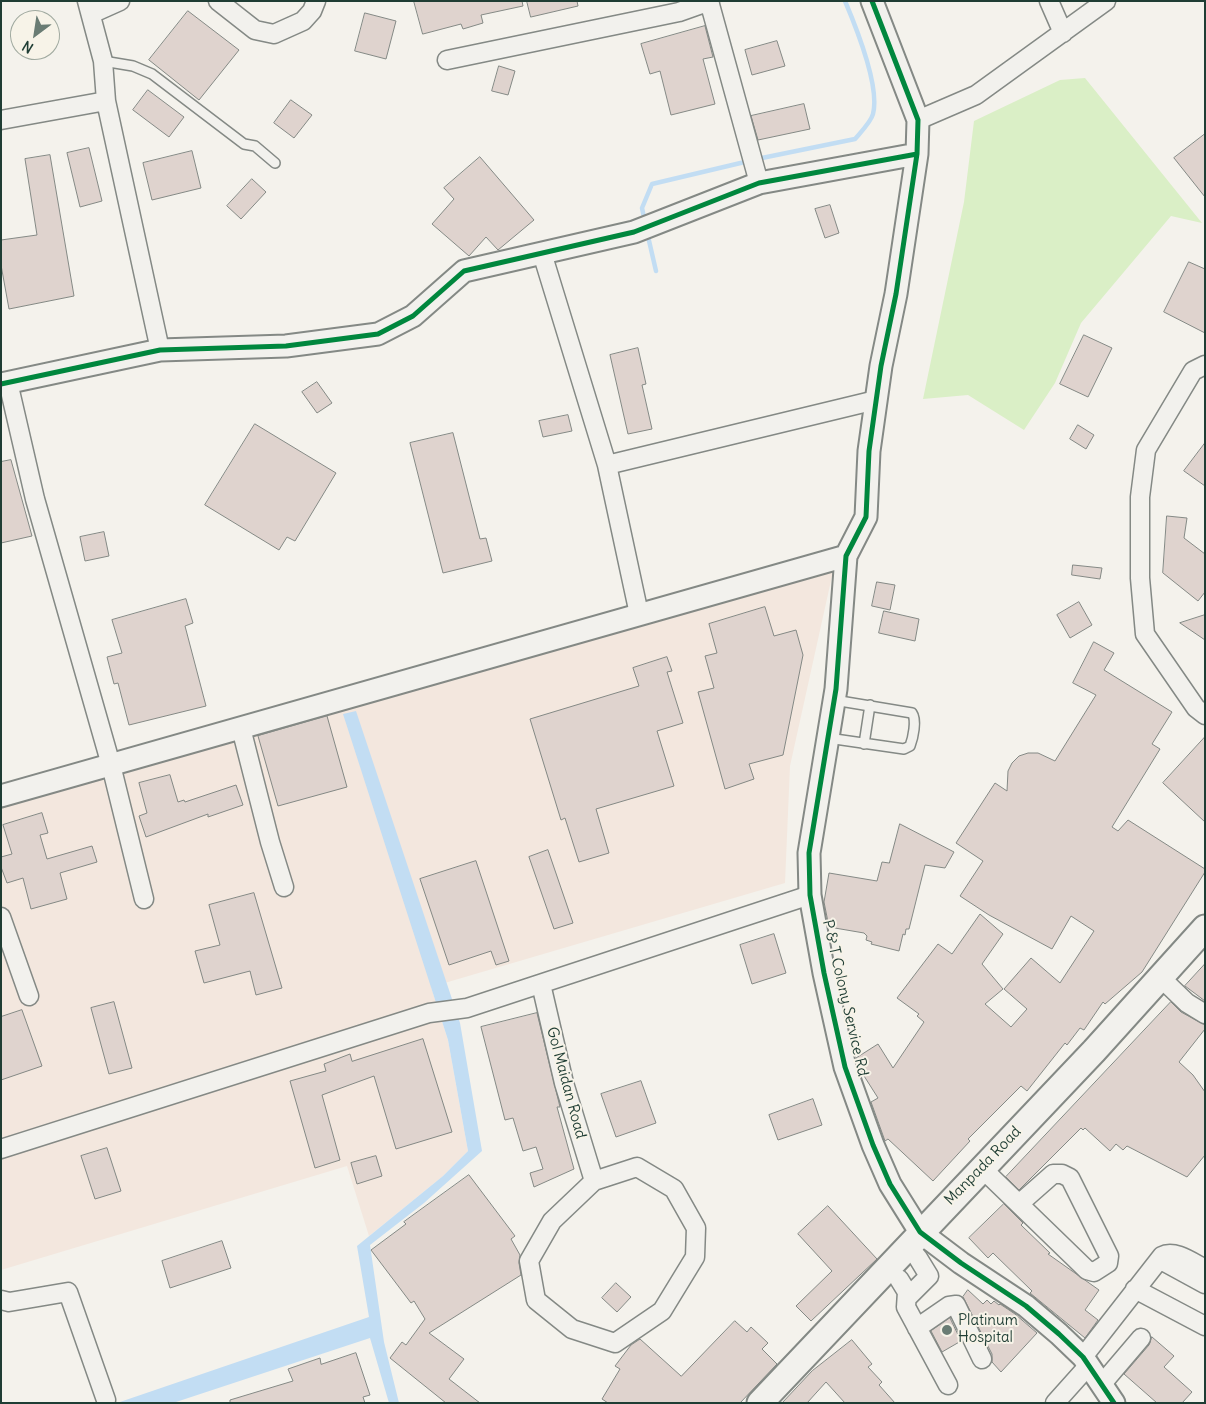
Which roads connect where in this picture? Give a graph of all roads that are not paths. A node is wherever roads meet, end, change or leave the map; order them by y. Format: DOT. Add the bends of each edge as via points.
graph roads {
  1 [pos="120,1"];
  2 [pos="218,1"];
  3 [pos="316,1"];
  4 [pos="709,1"];
  5 [pos="872,1"];
  6 [pos="1049,1"];
  7 [pos="1106,1"];
  8 [pos="89,7"];
  9 [pos="1063,33"];
  10 [pos="447,60"];
  11 [pos="103,61"];
  12 [pos="106,101"];
  13 [pos="1,120"];
  14 [pos="918,120"];
  15 [pos="917,154"];
  16 [pos="275,163"];
  17 [pos="759,183"];
  18 [pos="542,253"];
  19 [pos="160,350"];
  20 [pos="1205,364"];
  21 [pos="5,383"];
  22 [pos="876,400"];
  23 [pos="607,465"];
  24 [pos="846,556"];
  25 [pos="639,614"];
  26 [pos="834,700"];
  27 [pos="870,705"];
  28 [pos="1205,715"];
  29 [pos="241,728"];
  30 [pos="828,738"];
  31 [pos="864,744"];
  32 [pos="111,765"];
  33 [pos="1,796"];
  34 [pos="284,887"];
  35 [pos="810,895"];
  36 [pos="144,899"];
  37 [pos="1,917"];
  38 [pos="1205,928"];
  39 [pos="1205,952"];
  40 [pos="1166,982"];
  41 [pos="541,984"];
  42 [pos="29,996"];
  43 [pos="1205,1014"];
  44 [pos="1,1149"];
  45 [pos="1008,1150"];
  46 [pos="991,1177"];
  47 [pos="594,1181"];
  48 [pos="1019,1204"];
  49 [pos="920,1244"];
  50 [pos="1158,1259"];
  51 [pos="1205,1270"];
  52 [pos="1205,1284"];
  53 [pos="903,1288"];
  54 [pos="1135,1289"];
  55 [pos="1,1300"];
  56 [pos="844,1323"];
  57 [pos="1205,1326"];
  58 [pos="917,1328"];
  59 [pos="1141,1338"];
  60 [pos="982,1359"];
  61 [pos="1086,1361"];
  62 [pos="948,1385"];
  63 [pos="1102,1385"];
  64 [pos="106,1400"];
  65 [pos="760,1403"];
  66 [pos="779,1403"];
  67 [pos="1055,1403"];
  68 [pos="1114,1403"];
  1 -- 8 [label="street"];
  2 -- 3 [label="street" via="255,30 274,34 303,21"];
  4 -- 10 [label="street" via="679,12"];
  4 -- 17 [label="street"];
  5 -- 14 [label="street"];
  6 -- 9 [label="street"];
  7 -- 9 [label="street"];
  8 -- 11 [label="street"];
  9 -- 14 [label="street" via="976,95"];
  11 -- 12 [label="street"];
  11 -- 16 [label="lane" via="133,66 152,74 244,144 255,146"];
  12 -- 13 [label="street"];
  12 -- 19 [label="street"];
  14 -- 15 [label="street"];
  15 -- 17 [label="street"];
  15 -- 22 [label="street"];
  17 -- 18 [label="street" via="646,227"];
  18 -- 19 [label="street" via="464,271 413,316 378,334 286,346"];
  18 -- 23 [label="street"];
  19 -- 21 [label="street"];
  20 -- 28 [label="street" via="1193,371 1146,450 1140,497 1140,578 1145,634 1196,708"];
  21 -- 32 [label="street"];
  22 -- 23 [label="street"];
  22 -- 24 [label="street" via="869,451 866,517"];
  23 -- 25 [label="street"];
  24 -- 25 [label="street"];
  24 -- 26 [label="street, P & T Colony Service Rd"];
  25 -- 29 [label="street"];
  26 -- 27 [label="lane"];
  26 -- 30 [label="street, P & T Colony Service Rd"];
  27 -- 31 [label="lane"];
  27 -- 31 [label="lane" via="912,712 912,741 904,749"];
  29 -- 32 [label="street"];
  29 -- 34 [label="street"];
  30 -- 31 [label="lane"];
  30 -- 35 [label="street, P & T Colony Service Rd" via="809,853"];
  32 -- 33 [label="street"];
  32 -- 36 [label="street"];
  35 -- 41 [label="street"];
  35 -- 49 [label="street, P & T Colony Service Rd" via="845,1067 873,1144"];
  37 -- 42 [label="street"];
  38 -- 40 [label="main road, Manpada Road"];
  39 -- 40 [label="main road, Manpada Road"];
  40 -- 43 [label="street"];
  40 -- 45 [label="main road, Manpada Road"];
  41 -- 44 [label="street" via="467,1008 429,1013"];
  41 -- 47 [label="street, Gol Maidan Road" via="564,1083"];
  45 -- 46 [label="main road, Manpada Road"];
  45 -- 49 [label="main road, Manpada Road"];
  46 -- 48 [label="street"];
  46 -- 49 [label="main road, Manpada Road"];
  47 -- 47 [label="street" via="552,1221 529,1261 536,1300 572,1329 615,1343 662,1311 695,1257 696,1228 674,1189 637,1167"];
  48 -- 48 [label="street" via="1053,1174 1070,1178 1110,1256 1108,1263 1094,1272 1087,1270"];
  49 -- 53 [label="main road, Manpada Road"];
  49 -- 56 [label="main road, Manpada Road"];
  49 -- 61 [label="street, P & T Colony Service Rd" via="961,1264 1026,1306"];
  50 -- 51 [label="street" via="1167,1253 1172,1254"];
  50 -- 52 [label="street"];
  50 -- 54 [label="street"];
  53 -- 56 [label="main road, Manpada Road"];
  53 -- 58 [label="street" via="906,1307"];
  54 -- 57 [label="street"];
  54 -- 61 [label="street"];
  55 -- 64 [label="street" via="9,1302 68,1292"];
  56 -- 65 [label="main road, Manpada Road"];
  56 -- 66 [label="main road, Manpada Road"];
  58 -- 60 [label="street" via="949,1306 956,1305"];
  58 -- 62 [label="street"];
  59 -- 63 [label="street"];
  61 -- 63 [label="street, P & T Colony Service Rd"];
  61 -- 67 [label="street"];
  63 -- 68 [label="street, P & T Colony Service Rd"];
}
